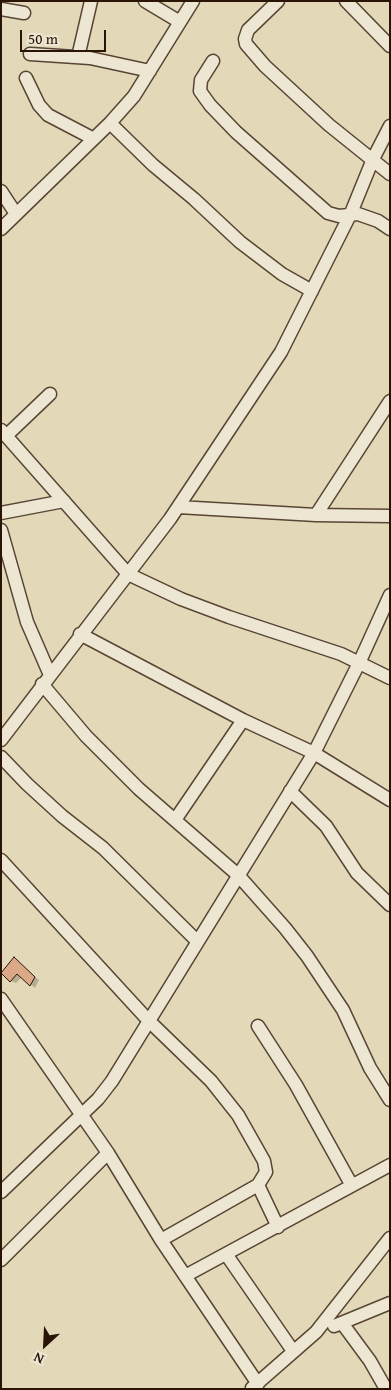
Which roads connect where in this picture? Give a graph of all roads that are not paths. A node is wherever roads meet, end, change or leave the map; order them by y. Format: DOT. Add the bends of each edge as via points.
graph roads {
  1 [pos="91,1"];
  2 [pos="145,1"];
  3 [pos="192,1"];
  4 [pos="278,1"];
  5 [pos="346,1"];
  6 [pos="1,9"];
  7 [pos="24,13"];
  8 [pos="180,22"];
  9 [pos="390,46"];
  10 [pos="30,54"];
  11 [pos="78,57"];
  12 [pos="213,61"];
  13 [pos="150,70"];
  14 [pos="26,78"];
  15 [pos="110,123"];
  16 [pos="390,126"];
  17 [pos="92,138"];
  18 [pos="373,159"];
  19 [pos="390,174"];
  20 [pos="1,191"];
  21 [pos="351,213"];
  22 [pos="16,214"];
  23 [pos="1,229"];
  24 [pos="390,229"];
  25 [pos="312,292"];
  26 [pos="50,394"];
  27 [pos="390,401"];
  28 [pos="4,432"];
  29 [pos="64,501"];
  30 [pos="178,507"];
  31 [pos="1,513"];
  32 [pos="316,515"];
  33 [pos="390,516"];
  34 [pos="1,530"];
  35 [pos="128,574"];
  36 [pos="390,595"];
  37 [pos="80,634"];
  38 [pos="360,661"];
  39 [pos="390,678"];
  40 [pos="46,680"];
  41 [pos="244,720"];
  42 [pos="1,740"];
  43 [pos="314,753"];
  44 [pos="1,757"];
  45 [pos="290,791"];
  46 [pos="390,800"];
  47 [pos="175,820"];
  48 [pos="1,860"];
  49 [pos="238,875"];
  50 [pos="390,904"];
  51 [pos="197,941"];
  52 [pos="1,999"];
  53 [pos="148,1020"];
  54 [pos="258,1026"];
  55 [pos="390,1100"];
  56 [pos="81,1116"];
  57 [pos="108,1153"];
  58 [pos="390,1165"];
  59 [pos="351,1184"];
  60 [pos="258,1186"];
  61 [pos="1,1192"];
  62 [pos="278,1227"];
  63 [pos="390,1238"];
  64 [pos="161,1240"];
  65 [pos="226,1254"];
  66 [pos="1,1260"];
  67 [pos="185,1276"];
  68 [pos="390,1303"];
  69 [pos="342,1323"];
  70 [pos="316,1332"];
  71 [pos="293,1351"];
  72 [pos="255,1386"];
  73 [pos="386,1389"];
  1 -- 11 [label="street"];
  2 -- 8 [label="street"];
  3 -- 8 [label="street"];
  4 -- 18 [label="street" via="248,30 244,39 246,44 265,66 330,125"];
  5 -- 9 [label="street"];
  6 -- 7 [label="street"];
  8 -- 13 [label="street"];
  10 -- 11 [label="street"];
  11 -- 13 [label="street"];
  12 -- 21 [label="street" via="200,85 202,96 210,105 321,207 334,216"];
  13 -- 15 [label="street" via="134,96"];
  14 -- 17 [label="street" via="39,105 48,115"];
  15 -- 17 [label="street"];
  15 -- 25 [label="street" via="153,166 240,242"];
  16 -- 18 [label="street"];
  17 -- 22 [label="street"];
  18 -- 19 [label="street"];
  18 -- 21 [label="street"];
  20 -- 22 [label="street"];
  21 -- 24 [label="street" via="369,216"];
  21 -- 25 [label="street"];
  22 -- 23 [label="street"];
  25 -- 30 [label="street" via="281,352"];
  26 -- 28 [label="street"];
  27 -- 32 [label="street"];
  28 -- 29 [label="street"];
  29 -- 31 [label="street"];
  29 -- 35 [label="street"];
  30 -- 32 [label="street"];
  30 -- 35 [label="street"];
  32 -- 33 [label="street"];
  34 -- 40 [label="street"];
  35 -- 37 [label="street"];
  35 -- 38 [label="street" via="213,611"];
  36 -- 38 [label="street"];
  37 -- 40 [label="street"];
  37 -- 41 [label="street"];
  38 -- 39 [label="street"];
  38 -- 43 [label="street"];
  40 -- 42 [label="street"];
  40 -- 47 [label="street" via="86,736"];
  41 -- 43 [label="street"];
  41 -- 47 [label="street"];
  43 -- 45 [label="street"];
  43 -- 46 [label="street"];
  44 -- 51 [label="street" via="26,784 103,848"];
  45 -- 49 [label="street"];
  45 -- 50 [label="street" via="326,826 357,874"];
  47 -- 49 [label="street"];
  48 -- 53 [label="street"];
  49 -- 51 [label="street"];
  49 -- 55 [label="street" via="285,928 327,986"];
  51 -- 53 [label="street"];
  52 -- 56 [label="street"];
  53 -- 56 [label="street" via="106,1090"];
  53 -- 60 [label="street" via="211,1081 238,1116 264,1161 266,1172"];
  54 -- 59 [label="street" via="296,1085"];
  56 -- 57 [label="street"];
  56 -- 61 [label="street"];
  57 -- 64 [label="street"];
  57 -- 66 [label="street"];
  58 -- 59 [label="street"];
  59 -- 62 [label="street"];
  60 -- 62 [label="street"];
  60 -- 64 [label="street"];
  62 -- 65 [label="street"];
  63 -- 70 [label="street"];
  64 -- 67 [label="street"];
  65 -- 67 [label="street"];
  65 -- 71 [label="street"];
  67 -- 72 [label="street"];
  68 -- 69 [label="street"];
  69 -- 70 [label="street"];
  69 -- 73 [label="street"];
  70 -- 71 [label="street"];
  71 -- 72 [label="street"];
}
